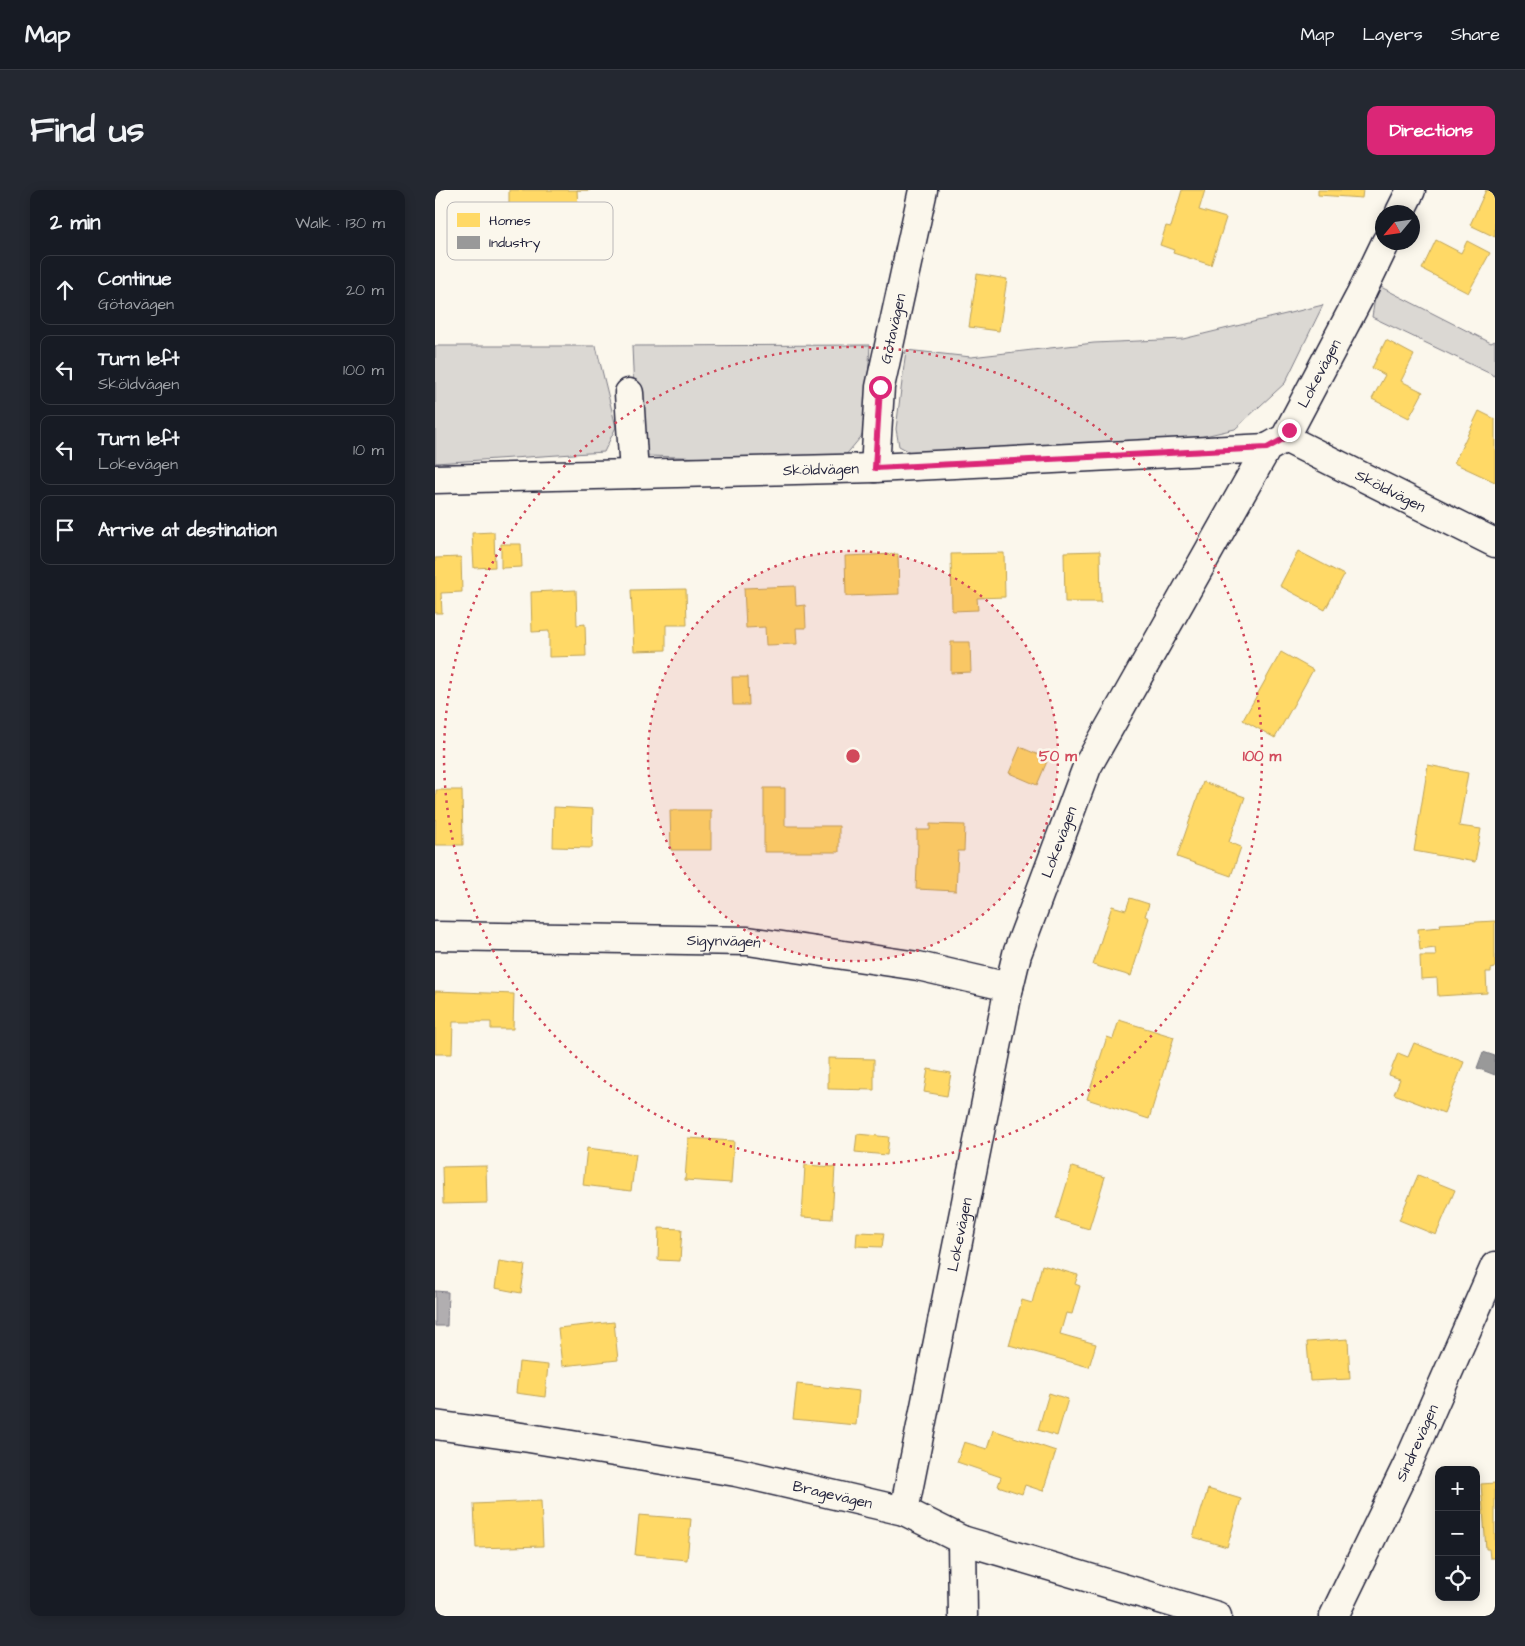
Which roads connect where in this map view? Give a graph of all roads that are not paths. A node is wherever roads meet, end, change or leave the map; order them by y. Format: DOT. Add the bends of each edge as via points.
graph roads {
  1 [pos="923,190"];
  2 [pos="1411,190"];
  3 [pos="1404,205"];
  4 [pos="1381,250"];
  5 [pos="629,393"];
  6 [pos="1276,443"];
  7 [pos="875,468"];
  8 [pos="634,474"];
  9 [pos="435,479"];
  10 [pos="1495,543"];
  11 [pos="435,936"];
  12 [pos="1009,987"];
  13 [pos="1495,1266"];
  14 [pos="435,1425"];
  15 [pos="904,1511"];
  16 [pos="963,1540"];
  17 [pos="963,1616"];
  18 [pos="1217,1616"];
  19 [pos="1334,1616"];
  1 -- 7 [label="street, Götavägen" via="880,387"];
  2 -- 3 [label="street"];
  4 -- 6 [label="street, Lokevägen" via="1361,294"];
  5 -- 8 [label="street"];
  6 -- 7 [label="street, Sköldvägen"];
  6 -- 10 [label="street, Sköldvägen"];
  6 -- 12 [label="street, Lokevägen" via="1087,767 1020,945"];
  7 -- 8 [label="street, Sköldvägen"];
  8 -- 9 [label="street, Sköldvägen"];
  11 -- 12 [label="street, Sigynvägen" via="748,941 918,966"];
  12 -- 15 [label="street, Lokevägen"];
  13 -- 19 [label="street, Sindrevägen" via="1409,1461"];
  14 -- 15 [label="street, Bragevägen" via="735,1472"];
  15 -- 16 [label="street, Bragevägen"];
  16 -- 17 [label="street"];
  16 -- 18 [label="street, Bragevägen"];
}
